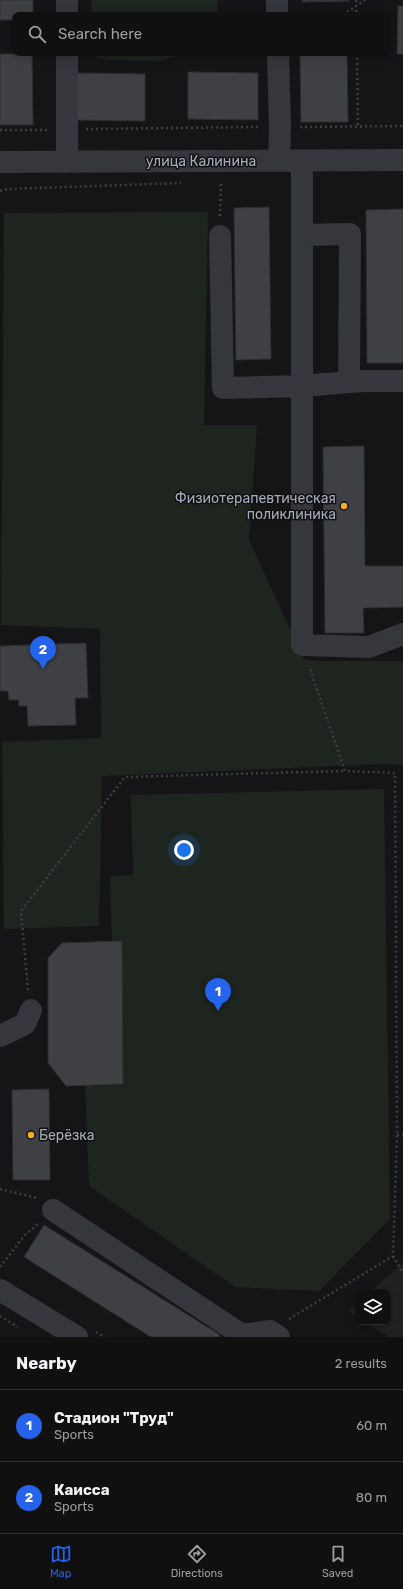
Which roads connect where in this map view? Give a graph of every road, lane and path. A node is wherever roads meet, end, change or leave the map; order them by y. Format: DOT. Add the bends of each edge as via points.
graph roads {
  1 [pos="67,0"];
  2 [pos="277,0"];
  3 [pos="356,0"];
  4 [pos="365,0"];
  5 [pos="356,6"];
  6 [pos="67,12"];
  7 [pos="277,12"];
  8 [pos="347,12"];
  9 [pos="356,12"];
  10 [pos="67,56"];
  11 [pos="278,56"];
  12 [pos="357,56"];
  13 [pos="358,126"];
  14 [pos="403,126"];
  15 [pos="280,127"];
  16 [pos="66,129"];
  17 [pos="0,130"];
  18 [pos="31,130"];
  19 [pos="403,160"];
  20 [pos="279,161"];
  21 [pos="302,161"];
  22 [pos="0,162"];
  23 [pos="67,162"];
  24 [pos="221,182"];
  25 [pos="302,235"];
  26 [pos="220,236"];
  27 [pos="403,381"];
  28 [pos="349,382"];
  29 [pos="302,386"];
  30 [pos="403,634"];
  31 [pos="302,645"];
  32 [pos="345,771"];
  33 [pos="31,1010"];
  34 [pos="0,1036"];
  35 [pos="397,1135"];
  36 [pos="403,1135"];
  37 [pos="0,1189"];
  38 [pos="53,1210"];
  39 [pos="393,1256"];
  40 [pos="0,1267"];
  41 [pos="403,1273"];
  42 [pos="0,1290"];
  43 [pos="275,1334"];
  44 [pos="242,1336"];
  45 [pos="77,1337"];
  1 -- 6 [label="street"];
  2 -- 7 [label="street"];
  3 -- 5 [label="path"];
  4 -- 5 [label="path"];
  5 -- 8 [label="path"];
  5 -- 9 [label="path"];
  10 -- 16 [label="street"];
  11 -- 15 [label="street"];
  12 -- 13 [label="path"];
  13 -- 14 [label="path"];
  13 -- 15 [label="path"];
  15 -- 16 [label="path"];
  15 -- 20 [label="street"];
  16 -- 23 [label="street"];
  17 -- 18 [label="path"];
  19 -- 21 [label="street, улица Калинина"];
  20 -- 21 [label="street, улица Калинина"];
  20 -- 23 [label="street, улица Калинина"];
  21 -- 25 [label="street"];
  22 -- 23 [label="street, улица Калинина"];
  24 -- 26 [label="path"];
  25 -- 28 [label="street" via="350,234"];
  25 -- 29 [label="street"];
  26 -- 29 [label="street" via="223,388"];
  27 -- 28 [label="street"];
  28 -- 29 [label="street"];
  29 -- 31 [label="street"];
  30 -- 31 [label="street" via="369,647"];
  31 -- 32 [label="path"];
  32 -- 33 [label="path" via="125,777 21,911"];
  32 -- 35 [label="path" via="394,773"];
  33 -- 34 [label="street" via="25,1024"];
  35 -- 36 [label="path"];
  35 -- 39 [label="path"];
  37 -- 38 [label="path" via="35,1196"];
  38 -- 40 [label="path" via="25,1235"];
  38 -- 44 [label="street"];
  39 -- 41 [label="path"];
  39 -- 43 [label="path" via="304,1308"];
  42 -- 45 [label="street"];
  43 -- 44 [label="street"];
}
